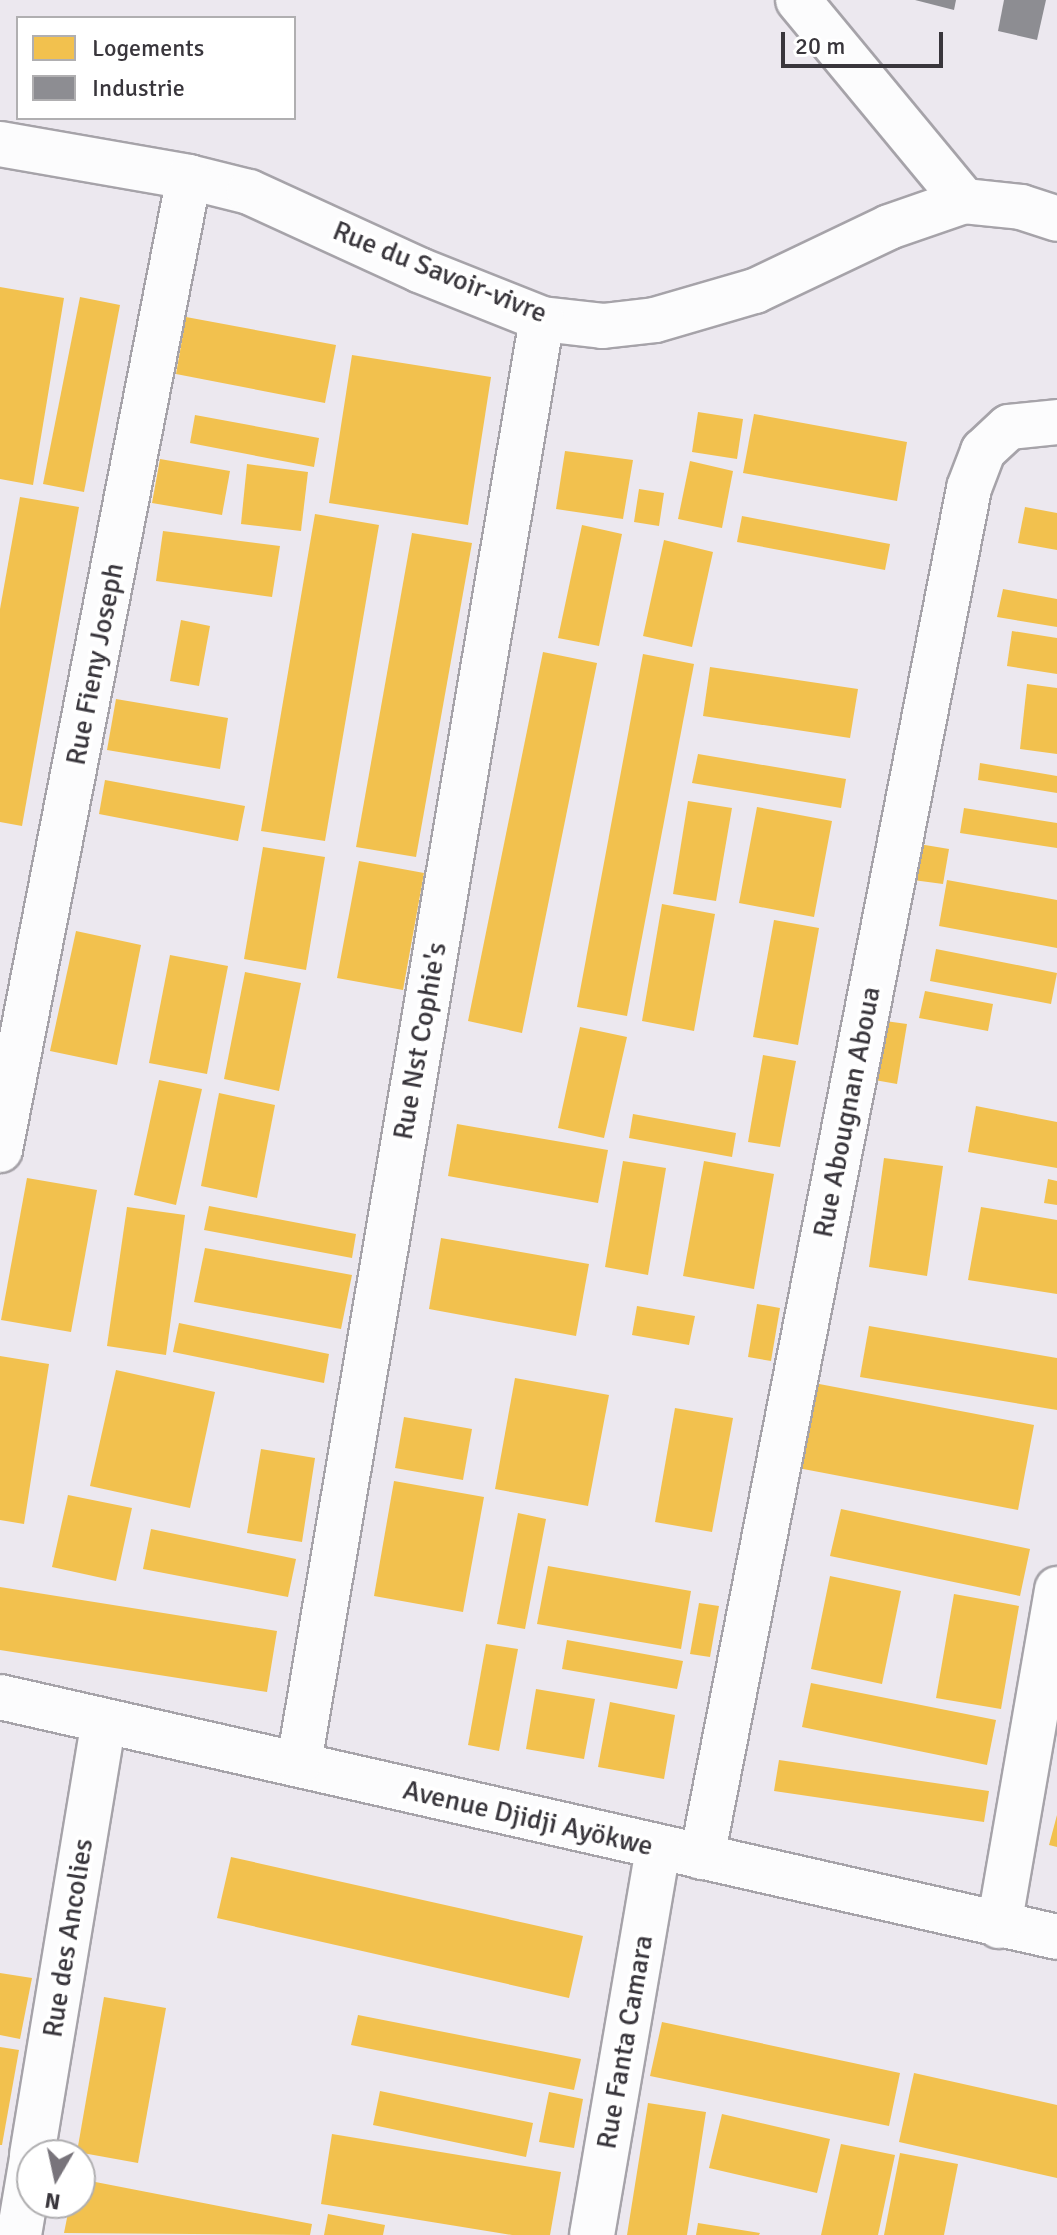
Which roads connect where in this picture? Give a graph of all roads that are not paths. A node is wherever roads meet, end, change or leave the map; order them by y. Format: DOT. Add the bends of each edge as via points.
graph roads {
  1 [pos="798,0"];
  2 [pos="0,144"];
  3 [pos="189,177"];
  4 [pos="964,201"];
  5 [pos="1057,219"];
  6 [pos="542,319"];
  7 [pos="1057,422"];
  8 [pos="0,1150"];
  9 [pos="1057,1589"];
  10 [pos="0,1697"];
  11 [pos="104,1721"];
  12 [pos="299,1763"];
  13 [pos="658,1849"];
  14 [pos="702,1857"];
  15 [pos="999,1926"];
  16 [pos="1057,1937"];
  17 [pos="35,2139"];
  18 [pos="592,2235"];
  1 -- 4 [label="street"];
  2 -- 3 [label="street, Rue du Savoir-vivre"];
  3 -- 6 [label="street, Rue du Savoir-vivre" via="249,192"];
  3 -- 8 [label="street, Rue Fieny Joseph"];
  4 -- 5 [label="street, Rue du Savoir-vivre" via="1021,207"];
  4 -- 6 [label="street, Rue du Savoir-vivre" via="889,227 755,291 655,320 603,326"];
  6 -- 12 [label="street, Rue Nst Cophie's"];
  7 -- 14 [label="street, Rue Abougnan Aboua" via="1009,427 983,451 969,488"];
  9 -- 15 [label="street"];
  10 -- 11 [label="street, Avenue Djidji Ayökwe"];
  11 -- 12 [label="street, Avenue Djidji Ayökwe"];
  11 -- 17 [label="street, Rue des Ancolies"];
  12 -- 13 [label="street, Avenue Djidji Ayökwe"];
  13 -- 14 [label="street, Avenue Djidji Ayökwe"];
  13 -- 18 [label="street, Rue Fanta Camara"];
  14 -- 15 [label="street, Avenue Djidji Ayökwe"];
  15 -- 16 [label="street, Avenue Djidji Ayökwe"];
}
